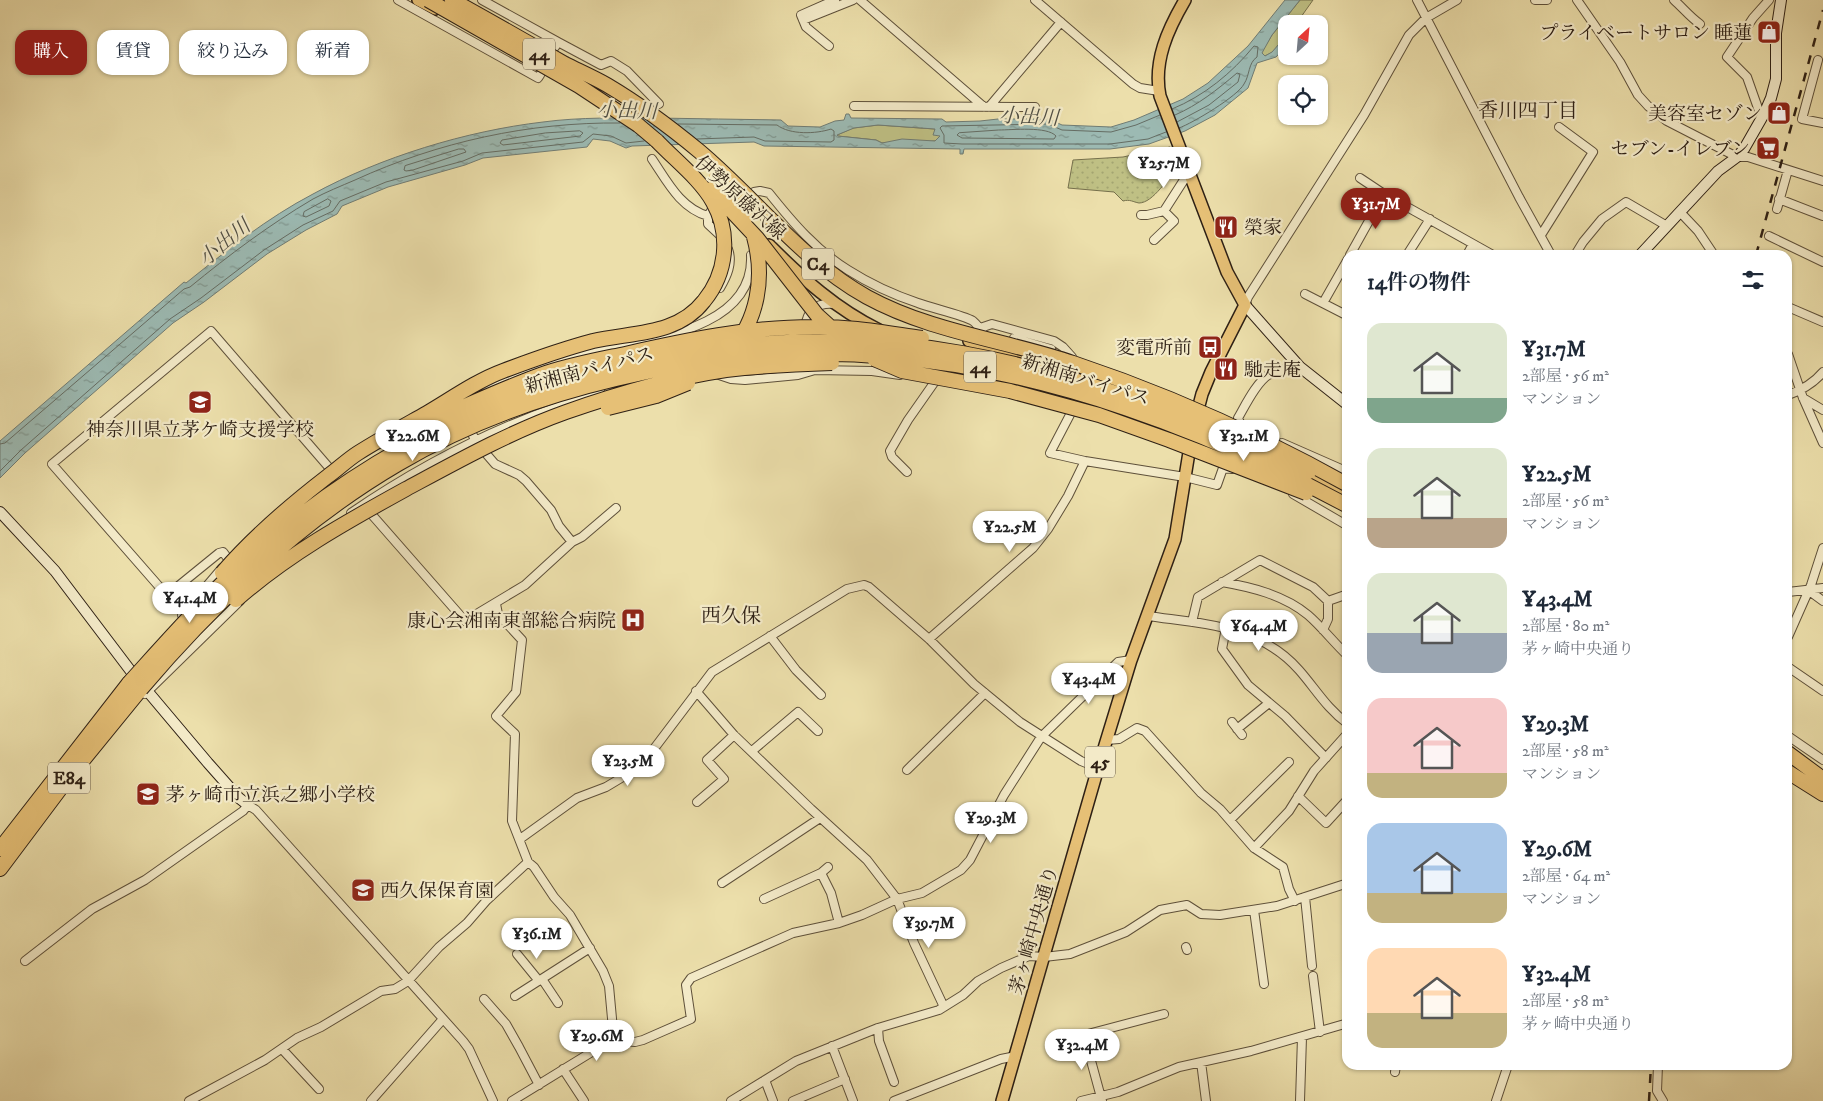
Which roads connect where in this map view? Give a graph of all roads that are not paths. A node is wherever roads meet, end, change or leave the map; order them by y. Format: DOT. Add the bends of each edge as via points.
graph roads {
  1 [pos="398,0"];
  2 [pos="418,0"];
  3 [pos="428,0"];
  4 [pos="444,0"];
  5 [pos="452,0"];
  6 [pos="482,0"];
  7 [pos="835,0"];
  8 [pos="853,0"];
  9 [pos="860,0"];
  10 [pos="1035,0"];
  11 [pos="1185,0"];
  12 [pos="1417,0"];
  13 [pos="1458,0"];
  14 [pos="1535,0"];
  15 [pos="1547,0"];
  16 [pos="1577,0"];
  17 [pos="1674,0"];
  18 [pos="1769,0"];
  19 [pos="1781,0"];
  20 [pos="1426,18"];
  21 [pos="803,20"];
  22 [pos="1061,22"];
  23 [pos="1700,24"];
  24 [pos="829,46"];
  25 [pos="1818,60"];
  26 [pos="573,68"];
  27 [pos="540,75"];
  28 [pos="1159,93"];
  29 [pos="659,104"];
  30 [pos="854,106"];
  31 [pos="987,107"];
  32 [pos="1035,107"];
  33 [pos="1764,114"];
  34 [pos="1823,123"];
  35 [pos="1559,127"];
  36 [pos="658,145"];
  37 [pos="1737,157"];
  38 [pos="652,159"];
  39 [pos="1788,170"];
  40 [pos="1189,172"];
  41 [pos="1360,178"];
  42 [pos="1823,181"];
  43 [pos="754,192"];
  44 [pos="1384,194"];
  45 [pos="1779,199"];
  46 [pos="1777,210"];
  47 [pos="1164,211"];
  48 [pos="1680,212"];
  49 [pos="1142,215"];
  50 [pos="738,216"];
  51 [pos="1823,216"];
  52 [pos="1430,219"];
  53 [pos="1667,226"];
  54 [pos="1541,235"];
  55 [pos="1770,236"];
  56 [pos="1154,240"];
  57 [pos="1473,244"];
  58 [pos="792,246"];
  59 [pos="1353,250"];
  60 [pos="1409,250"];
  61 [pos="1470,250"];
  62 [pos="1484,250"];
  63 [pos="1548,250"];
  64 [pos="1578,250"];
  65 [pos="1645,250"];
  66 [pos="1711,250"];
  67 [pos="821,252"];
  68 [pos="1823,262"];
  69 [pos="1342,270"];
  70 [pos="1305,294"];
  71 [pos="1323,303"];
  72 [pos="835,304"];
  73 [pos="1245,305"];
  74 [pos="1792,309"];
  75 [pos="1342,313"];
  76 [pos="1823,322"];
  77 [pos="980,328"];
  78 [pos="672,334"];
  79 [pos="1014,340"];
  80 [pos="627,345"];
  81 [pos="814,348"];
  82 [pos="985,349"];
  83 [pos="1072,357"];
  84 [pos="1792,366"];
  85 [pos="1300,367"];
  86 [pos="705,369"];
  87 [pos="1001,372"];
  88 [pos="1823,372"];
  89 [pos="1085,378"];
  90 [pos="936,380"];
  91 [pos="635,384"];
  92 [pos="1148,386"];
  93 [pos="1160,390"];
  94 [pos="1801,394"];
  95 [pos="1792,395"];
  96 [pos="455,398"];
  97 [pos="1104,398"];
  98 [pos="1142,400"];
  99 [pos="1342,400"];
  100 [pos="1073,409"];
  101 [pos="1823,410"];
  102 [pos="1242,425"];
  103 [pos="1193,427"];
  104 [pos="1234,440"];
  105 [pos="476,442"];
  106 [pos="1823,443"];
  107 [pos="1085,461"];
  108 [pos="336,469"];
  109 [pos="907,472"];
  110 [pos="1342,472"];
  111 [pos="1342,472"];
  112 [pos="1185,477"];
  113 [pos="1298,477"];
  114 [pos="1342,491"];
  115 [pos="1342,491"];
  116 [pos="1291,492"];
  117 [pos="1342,501"];
  118 [pos="1342,501"];
  119 [pos="378,504"];
  120 [pos="363,505"];
  121 [pos="616,508"];
  122 [pos="1342,508"];
  123 [pos="0,512"];
  124 [pos="1342,522"];
  125 [pos="572,542"];
  126 [pos="1823,548"];
  127 [pos="229,560"];
  128 [pos="1222,582"];
  129 [pos="1823,588"];
  130 [pos="1808,590"];
  131 [pos="1792,592"];
  132 [pos="1342,596"];
  133 [pos="1823,600"];
  134 [pos="1328,601"];
  135 [pos="496,604"];
  136 [pos="1148,616"];
  137 [pos="1192,622"];
  138 [pos="1226,628"];
  139 [pos="1792,628"];
  140 [pos="1323,630"];
  141 [pos="770,636"];
  142 [pos="929,639"];
  143 [pos="1342,650"];
  144 [pos="1131,660"];
  145 [pos="1792,672"];
  146 [pos="138,685"];
  147 [pos="696,691"];
  148 [pos="1823,691"];
  149 [pos="985,693"];
  150 [pos="821,695"];
  151 [pos="1270,703"];
  152 [pos="1342,719"];
  153 [pos="1232,722"];
  154 [pos="818,731"];
  155 [pos="734,735"];
  156 [pos="1041,737"];
  157 [pos="1792,739"];
  158 [pos="1107,740"];
  159 [pos="1342,740"];
  160 [pos="752,751"];
  161 [pos="1792,756"];
  162 [pos="1326,758"];
  163 [pos="1823,760"];
  164 [pos="1792,761"];
  165 [pos="1289,762"];
  166 [pos="1098,768"];
  167 [pos="907,770"];
  168 [pos="1792,773"];
  169 [pos="1823,780"];
  170 [pos="1823,792"];
  171 [pos="1298,796"];
  172 [pos="697,802"];
  173 [pos="248,805"];
  174 [pos="1342,806"];
  175 [pos="820,818"];
  176 [pos="1230,820"];
  177 [pos="520,839"];
  178 [pos="0,843"];
  179 [pos="1254,848"];
  180 [pos="0,849"];
  181 [pos="528,862"];
  182 [pos="828,867"];
  183 [pos="0,869"];
  184 [pos="821,874"];
  185 [pos="0,878"];
  186 [pos="722,883"];
  187 [pos="1342,885"];
  188 [pos="1304,897"];
  189 [pos="764,898"];
  190 [pos="897,899"];
  191 [pos="1295,900"];
  192 [pos="1254,910"];
  193 [pos="839,923"];
  194 [pos="590,948"];
  195 [pos="517,954"];
  196 [pos="1044,958"];
  197 [pos="25,961"];
  198 [pos="1312,966"];
  199 [pos="1313,976"];
  200 [pos="540,980"];
  201 [pos="408,981"];
  202 [pos="1264,984"];
  203 [pos="514,996"];
  204 [pos="484,999"];
  205 [pos="558,1003"];
  206 [pos="944,1007"];
  207 [pos="1164,1014"];
  208 [pos="442,1019"];
  209 [pos="1342,1025"];
  210 [pos="878,1028"];
  211 [pos="1320,1032"];
  212 [pos="1302,1037"];
  213 [pos="614,1040"];
  214 [pos="832,1046"];
  215 [pos="282,1049"];
  216 [pos="1016,1056"];
  217 [pos="1201,1062"];
  218 [pos="563,1069"];
  219 [pos="1506,1070"];
  220 [pos="1658,1070"];
  221 [pos="845,1079"];
  222 [pos="765,1080"];
  223 [pos="894,1082"];
  224 [pos="539,1085"];
  225 [pos="319,1089"];
  226 [pos="1101,1098"];
  227 [pos="734,1100"];
  228 [pos="189,1101"];
  229 [pos="371,1101"];
  230 [pos="494,1101"];
  231 [pos="512,1101"];
  232 [pos="584,1101"];
  233 [pos="773,1101"];
  234 [pos="793,1101"];
  235 [pos="854,1101"];
  236 [pos="894,1101"];
  237 [pos="1002,1101"];
  238 [pos="1081,1101"];
  239 [pos="1206,1101"];
  240 [pos="1300,1101"];
  241 [pos="1496,1101"];
  242 [pos="1663,1101"];
  1 -- 27 [label="street" via="538,78"];
  2 -- 36 [label="main road, 44" via="565,82"];
  3 -- 36 [label="highway, C4, bridge" via="579,86 618,111"];
  4 -- 58 [label="main road, 伊勢原藤沢線 / 44" via="634,108 695,153"];
  5 -- 26 [label="highway, C4, bridge"];
  6 -- 29 [label="street" via="557,45 601,65 607,61 628,71"];
  7 -- 21 [label="street" via="801,15"];
  8 -- 21 [label="street"];
  9 -- 31 [label="street"];
  10 -- 22 [label="street"];
  11 -- 28 [label="main road" via="1163,45"];
  12 -- 20 [label="street"];
  13 -- 20 [label="street"];
  14 -- 15 [label="street"];
  16 -- 37 [label="street" via="1648,106 1667,121"];
  17 -- 23 [label="street"];
  18 -- 33 [label="street" via="1727,58 1748,76 1759,111"];
  19 -- 33 [label="street" via="1776,33 1776,79"];
  20 -- 54 [label="street"];
  20 -- 73 [label="street" via="1409,35 1364,115"];
  21 -- 24 [label="street" via="806,27"];
  22 -- 28 [label="street" via="1133,84"];
  22 -- 31 [label="street"];
  25 -- 34 [label="street" via="1802,120"];
  26 -- 110 [label="highway, C4, bridge" via="604,83 668,126 730,178 809,257 868,297 909,317 1074,363 1170,399"];
  26 -- 119 [label="highway, C4, bridge" via="677,141 734,198 750,226 758,257 758,288 748,323 720,362 685,385 563,422 419,492"];
  28 -- 40 [label="main road"];
  30 -- 31 [label="street"];
  31 -- 32 [label="street"];
  33 -- 37 [label="street"];
  35 -- 54 [label="street" via="1593,152"];
  36 -- 50 [label="main road, 伊勢原藤沢線 / 44"];
  36 -- 108 [label="highway, C4, bridge" via="705,191 723,227 721,270 704,302 668,326 637,335 593,341 501,372 356,454"];
  36 -- 122 [label="highway, C4, bridge" via="691,169 740,219 817,315 843,339 872,358 902,371 1010,391 1099,415"];
  37 -- 39 [label="street" via="1748,157"];
  37 -- 48 [label="street" via="1718,171"];
  38 -- 78 [label="street" via="664,170 677,195 690,208 698,213 710,213 708,224 722,236 730,254 728,272 716,294 697,316"];
  39 -- 42 [label="street"];
  39 -- 45 [label="street"];
  40 -- 47 [label="street"];
  40 -- 73 [label="main road" via="1227,272"];
  41 -- 44 [label="street"];
  43 -- 67 [label="street" via="769,193"];
  44 -- 52 [label="street"];
  44 -- 59 [label="street"];
  45 -- 46 [label="street"];
  45 -- 51 [label="street"];
  47 -- 49 [label="street"];
  47 -- 56 [label="street" via="1174,221 1158,231"];
  48 -- 53 [label="street"];
  48 -- 66 [label="street"];
  50 -- 72 [label="main road, 伊勢原藤沢線 / 44" via="796,272"];
  50 -- 78 [label="street" via="747,236 752,264 743,290 717,317"];
  52 -- 57 [label="street"];
  52 -- 60 [label="street"];
  53 -- 64 [label="street" via="1626,202 1602,219"];
  53 -- 65 [label="street"];
  54 -- 63 [label="street"];
  55 -- 68 [label="street"];
  57 -- 61 [label="street"];
  57 -- 62 [label="street"];
  58 -- 67 [label="street"];
  58 -- 82 [label="main road, 伊勢原藤沢線 / 44" via="827,275 868,302"];
  67 -- 77 [label="street" via="874,285 972,320"];
  69 -- 71 [label="street"];
  70 -- 71 [label="street"];
  71 -- 75 [label="street"];
  72 -- 86 [label="street" via="816,306 808,315 801,345 721,354"];
  72 -- 87 [label="main road, 伊勢原藤沢線 / 44" via="861,321 905,342 946,358"];
  73 -- 85 [label="street"];
  73 -- 103 [label="main road, 45" via="1211,372"];
  74 -- 76 [label="street"];
  77 -- 82 [label="street"];
  77 -- 83 [label="street" via="992,324 1054,341"];
  78 -- 80 [label="street"];
  79 -- 83 [label="street" via="1024,340"];
  80 -- 91 [label="street"];
  80 -- 96 [label="street" via="532,369"];
  81 -- 114 [label="highway, 新湘南バイパス, bridge" via="869,343 951,352 1060,376 1199,423"];
  81 -- 117 [label="highway, 新湘南バイパス, bridge" via="930,361 1057,388 1127,409 1196,435"];
  81 -- 146 [label="highway, 新湘南バイパス / E84, bridge" via="735,346 678,353 580,374 512,397 448,425 383,459 282,529 229,576 178,629"];
  82 -- 89 [label="highway"];
  82 -- 108 [label="highway, bridge" via="873,331 814,327 752,330 692,339 575,364 540,375 404,433"];
  83 -- 92 [label="street"];
  84 -- 94 [label="street"];
  85 -- 99 [label="street"];
  85 -- 102 [label="street" via="1271,373 1265,378 1238,418"];
  86 -- 90 [label="street" via="731,379 745,380 798,375 815,370 872,371"];
  86 -- 91 [label="street"];
  87 -- 97 [label="main road, 伊勢原藤沢線 / 44"];
  87 -- 119 [label="highway, bridge" via="860,362 726,370 666,382 564,412 503,438"];
  88 -- 94 [label="street"];
  89 -- 98 [label="main road, 伊勢原藤沢線 / 44"];
  90 -- 100 [label="street" via="1002,390"];
  90 -- 109 [label="street" via="890,451"];
  91 -- 105 [label="street" via="543,412"];
  92 -- 93 [label="street"];
  92 -- 98 [label="street"];
  94 -- 95 [label="street"];
  94 -- 101 [label="street"];
  94 -- 106 [label="street"];
  96 -- 105 [label="street"];
  96 -- 108 [label="street" via="356,454"];
  97 -- 100 [label="street" via="1096,415"];
  97 -- 103 [label="main road, 伊勢原藤沢線 / 44"];
  98 -- 103 [label="main road, 伊勢原藤沢線 / 44"];
  100 -- 107 [label="street" via="1050,453"];
  102 -- 104 [label="street"];
  102 -- 111 [label="street"];
  103 -- 104 [label="main road, 伊勢原藤沢線 / 44"];
  103 -- 112 [label="main road, 茅ヶ崎中央通り / 45"];
  103 -- 113 [label="main road, 伊勢原藤沢線 / 44"];
  104 -- 115 [label="main road, 伊勢原藤沢線 / 44"];
  105 -- 120 [label="street"];
  105 -- 125 [label="street" via="495,464 526,481"];
  107 -- 112 [label="street"];
  107 -- 142 [label="street" via="1068,496 1033,548"];
  108 -- 127 [label="street" via="305,490"];
  108 -- 127 [label="street" via="211,331 52,464 163,591 171,592 219,553 223,552"];
  108 -- 146 [label="highway, E84, bridge" via="259,532 181,620"];
  112 -- 116 [label="street" via="1217,485 1221,470 1227,468"];
  112 -- 136 [label="main road, 茅ヶ崎中央通り / 45" via="1175,539"];
  113 -- 116 [label="street"];
  113 -- 118 [label="main road, 伊勢原藤沢線 / 44"];
  116 -- 124 [label="street"];
  119 -- 146 [label="highway, bridge" via="288,559"];
  120 -- 135 [label="street" via="465,621"];
  120 -- 146 [label="street" via="324,532"];
  121 -- 125 [label="street"];
  123 -- 146 [label="street" via="55,571"];
  125 -- 135 [label="street" via="525,585"];
  126 -- 130 [label="street"];
  127 -- 146 [label="street"];
  128 -- 134 [label="street" via="1260,560 1312,587"];
  128 -- 137 [label="street" via="1198,597"];
  128 -- 140 [label="street" via="1254,588 1283,600 1306,613"];
  129 -- 130 [label="street"];
  130 -- 131 [label="street"];
  130 -- 133 [label="street"];
  130 -- 139 [label="street"];
  132 -- 134 [label="street"];
  134 -- 140 [label="street" via="1328,619"];
  135 -- 177 [label="street" via="498,614 522,640 516,692 496,716 515,734 512,821"];
  136 -- 137 [label="street"];
  136 -- 144 [label="main road, 茅ヶ崎中央通り / 45"];
  137 -- 138 [label="street"];
  138 -- 151 [label="street" via="1222,649 1248,685"];
  138 -- 152 [label="street" via="1258,638 1286,657"];
  140 -- 143 [label="street"];
  141 -- 142 [label="street" via="847,589 864,585"];
  141 -- 147 [label="street" via="712,672"];
  141 -- 150 [label="street" via="796,670"];
  142 -- 149 [label="street"];
  144 -- 156 [label="street" via="1118,662"];
  144 -- 158 [label="main road, 茅ヶ崎中央通り / 45"];
  145 -- 148 [label="street"];
  146 -- 173 [label="street" via="238,798"];
  146 -- 178 [label="street"];
  146 -- 180 [label="highway, 新湘南バイパス / E84"];
  146 -- 183 [label="highway, 新湘南バイパス / E84"];
  146 -- 185 [label="street" via="121,722"];
  147 -- 155 [label="street"];
  147 -- 177 [label="street" via="636,769 606,787 577,798"];
  149 -- 156 [label="street"];
  149 -- 167 [label="street"];
  151 -- 153 [label="street" via="1240,732"];
  151 -- 162 [label="street"];
  154 -- 160 [label="street" via="798,712"];
  155 -- 160 [label="street"];
  155 -- 172 [label="street" via="707,760 724,779"];
  156 -- 166 [label="street"];
  156 -- 190 [label="street" via="1004,795 970,860 961,870 922,893"];
  157 -- 163 [label="street"];
  158 -- 166 [label="main road, 茅ヶ崎中央通り / 45"];
  158 -- 176 [label="street" via="1119,739 1133,729 1145,730 1201,793"];
  159 -- 162 [label="street"];
  160 -- 175 [label="street"];
  161 -- 169 [label="highway"];
  162 -- 171 [label="street"];
  164 -- 169 [label="highway"];
  165 -- 176 [label="street"];
  166 -- 196 [label="main road, 茅ヶ崎中央通り / 45"];
  168 -- 170 [label="highway"];
  171 -- 174 [label="street" via="1326,823"];
  171 -- 179 [label="street" via="1280,823"];
  173 -- 197 [label="street" via="145,880 92,909"];
  173 -- 201 [label="street" via="256,810"];
  175 -- 186 [label="street"];
  175 -- 190 [label="street" via="867,860"];
  176 -- 179 [label="street"];
  177 -- 181 [label="street"];
  179 -- 191 [label="street" via="1283,867"];
  181 -- 194 [label="street" via="570,915"];
  181 -- 201 [label="street"];
  182 -- 184 [label="street"];
  184 -- 189 [label="street"];
  184 -- 193 [label="street"];
  187 -- 188 [label="street"];
  188 -- 191 [label="street"];
  188 -- 198 [label="street"];
  190 -- 193 [label="street"];
  190 -- 206 [label="street"];
  191 -- 192 [label="street"];
  192 -- 196 [label="street" via="1220,915 1202,914 1187,905 1160,910 1126,932 1070,954"];
  192 -- 202 [label="street"];
  193 -- 213 [label="street" via="793,932 691,978 686,984 691,1018 636,1042"];
  194 -- 200 [label="street"];
  194 -- 213 [label="street" via="609,986"];
  195 -- 200 [label="street"];
  196 -- 206 [label="street" via="1029,956 1001,968"];
  196 -- 216 [label="main road, 茅ヶ崎中央通り / 45"];
  199 -- 211 [label="street"];
  200 -- 203 [label="street"];
  200 -- 205 [label="street"];
  201 -- 208 [label="street"];
  201 -- 215 [label="street" via="381,991"];
  204 -- 224 [label="street" via="506,1024"];
  206 -- 210 [label="street"];
  207 -- 226 [label="street" via="1084,1035"];
  208 -- 229 [label="street"];
  208 -- 230 [label="street" via="469,1049"];
  209 -- 211 [label="street"];
  210 -- 214 [label="street"];
  210 -- 223 [label="street"];
  211 -- 212 [label="street"];
  212 -- 217 [label="street"];
  212 -- 240 [label="street"];
  213 -- 218 [label="street"];
  214 -- 221 [label="street"];
  214 -- 222 [label="street" via="796,1061"];
  215 -- 225 [label="street"];
  215 -- 228 [label="street"];
  216 -- 236 [label="street"];
  216 -- 237 [label="main road, 茅ヶ崎中央通り / 45"];
  217 -- 226 [label="street" via="1179,1067"];
  217 -- 239 [label="street"];
  218 -- 224 [label="street"];
  218 -- 232 [label="street"];
  219 -- 241 [label="street"];
  220 -- 242 [label="street" via="1657,1091"];
  221 -- 234 [label="street"];
  221 -- 235 [label="street"];
  222 -- 227 [label="street"];
  222 -- 233 [label="street"];
  224 -- 231 [label="street"];
  226 -- 238 [label="street"];
}
